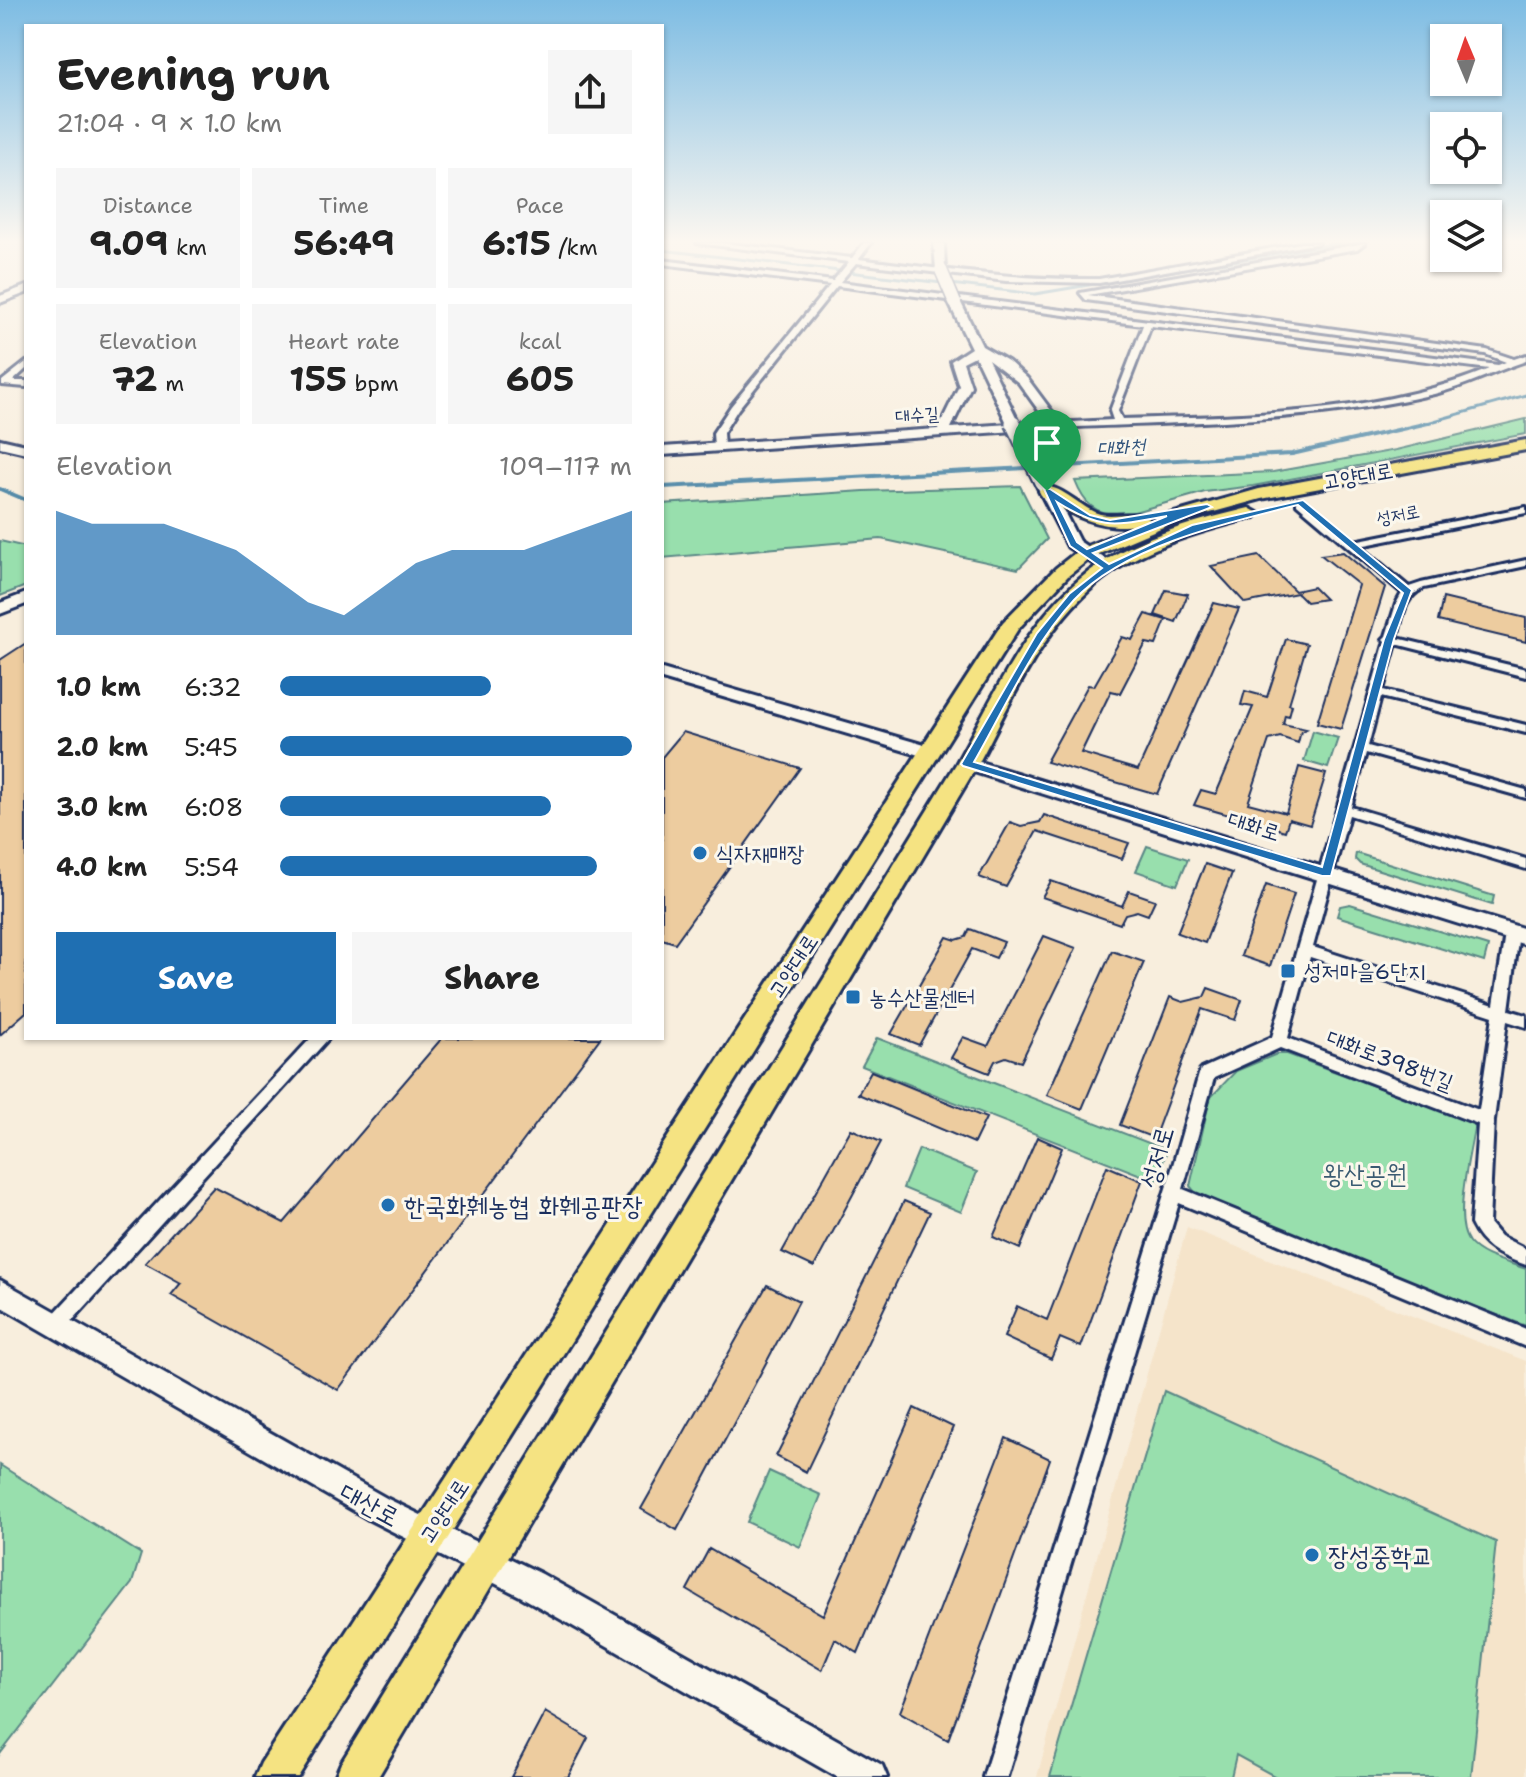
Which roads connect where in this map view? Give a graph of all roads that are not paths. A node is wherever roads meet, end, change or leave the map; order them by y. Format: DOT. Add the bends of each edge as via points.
graph roads {
  1 [pos="801,326"];
  2 [pos="966,326"];
  3 [pos="1146,326"];
  4 [pos="1178,326"];
  5 [pos="1293,326"];
  6 [pos="978,349"];
  7 [pos="1526,358"];
  8 [pos="1513,362"];
  9 [pos="24,367"];
  10 [pos="1496,367"];
  11 [pos="24,384"];
  12 [pos="1118,422"];
  13 [pos="1056,425"];
  14 [pos="943,432"];
  15 [pos="0,443"];
  16 [pos="1526,445"];
  17 [pos="719,447"];
  18 [pos="24,449"];
  19 [pos="664,451"];
  20 [pos="1526,459"];
  21 [pos="1045,486"];
  22 [pos="1300,502"];
  23 [pos="1207,507"];
  24 [pos="1526,510"];
  25 [pos="1351,545"];
  26 [pos="1086,553"];
  27 [pos="1526,563"];
  28 [pos="1109,568"];
  29 [pos="1408,592"];
  30 [pos="24,599"];
  31 [pos="0,609"];
  32 [pos="1389,639"];
  33 [pos="1526,673"];
  34 [pos="664,675"];
  35 [pos="1376,692"];
  36 [pos="1526,729"];
  37 [pos="1362,748"];
  38 [pos="929,752"];
  39 [pos="967,764"];
  40 [pos="1526,794"];
  41 [pos="1346,810"];
  42 [pos="1526,864"];
  43 [pos="1326,873"];
  44 [pos="1519,935"];
  45 [pos="1307,951"];
  46 [pos="1501,1014"];
  47 [pos="1526,1021"];
  48 [pos="319,1040"];
  49 [pos="1279,1041"];
  50 [pos="1486,1120"];
  51 [pos="1174,1193"];
  52 [pos="1526,1257"];
  53 [pos="0,1292"];
  54 [pos="56,1325"];
  55 [pos="1526,1338"];
  56 [pos="429,1535"];
  57 [pos="485,1562"];
  58 [pos="275,1777"];
  59 [pos="355,1777"];
  60 [pos="870,1777"];
  61 [pos="995,1777"];
  1 -- 17 [label="street" via="734,408 718,433"];
  2 -- 6 [label="main road, bridge"];
  3 -- 12 [label="street" via="1114,411"];
  4 -- 10 [label="street, 대수길"];
  5 -- 8 [label="street" via="1487,352"];
  6 -- 13 [label="main road" via="1006,363"];
  6 -- 14 [label="main road" via="957,361 965,386"];
  6 -- 21 [label="main road, bridge"];
  7 -- 8 [label="street, 대수길"];
  8 -- 10 [label="street, 대수길"];
  9 -- 11 [label="street" via="5,383"];
  10 -- 12 [label="street, 대수길" via="1437,391 1336,410"];
  12 -- 13 [label="street, 대수길"];
  13 -- 14 [label="main road, 대수길"];
  14 -- 17 [label="main road, 대수길"];
  15 -- 18 [label="main road"];
  16 -- 23 [label="main road, 고양대로"];
  17 -- 19 [label="main road, 대수길"];
  20 -- 22 [label="main road, 고양대로"];
  21 -- 23 [label="main road" via="1087,517 1110,523"];
  21 -- 26 [label="main road" via="1073,544"];
  22 -- 25 [label="street"];
  22 -- 28 [label="main road, 고양대로" via="1195,527"];
  23 -- 26 [label="main road, 고양대로"];
  24 -- 25 [label="street, 성저로"];
  25 -- 29 [label="street, 성저로"];
  26 -- 28 [label="main road"];
  26 -- 38 [label="main road, 고양대로" via="1010,626"];
  27 -- 29 [label="street"];
  28 -- 39 [label="main road, 고양대로" via="1072,596 1041,636"];
  29 -- 32 [label="street"];
  30 -- 31 [label="main road"];
  32 -- 33 [label="street"];
  32 -- 35 [label="street"];
  34 -- 38 [label="main road"];
  35 -- 36 [label="street"];
  35 -- 37 [label="street"];
  37 -- 40 [label="street"];
  37 -- 41 [label="street"];
  38 -- 56 [label="main road, 고양대로"];
  39 -- 43 [label="main road, 대화로"];
  39 -- 57 [label="main road, 고양대로"];
  41 -- 42 [label="street"];
  41 -- 43 [label="street"];
  43 -- 44 [label="main road, 대화로"];
  43 -- 45 [label="street"];
  44 -- 46 [label="street"];
  45 -- 46 [label="street"];
  45 -- 49 [label="street"];
  46 -- 47 [label="street"];
  46 -- 50 [label="street"];
  48 -- 54 [label="street"];
  49 -- 50 [label="street, 대화로398번길"];
  49 -- 51 [label="street, 성저로" via="1207,1074"];
  50 -- 52 [label="street" via="1480,1224 1498,1246"];
  51 -- 55 [label="street"];
  51 -- 61 [label="street, 성저로"];
  53 -- 54 [label="main road, 대산로"];
  54 -- 56 [label="main road, 대산로"];
  56 -- 57 [label="main road, 대산로"];
  56 -- 58 [label="main road, 고양대로"];
  57 -- 59 [label="main road, 고양대로"];
  57 -- 60 [label="main road, 대산로"];
}
